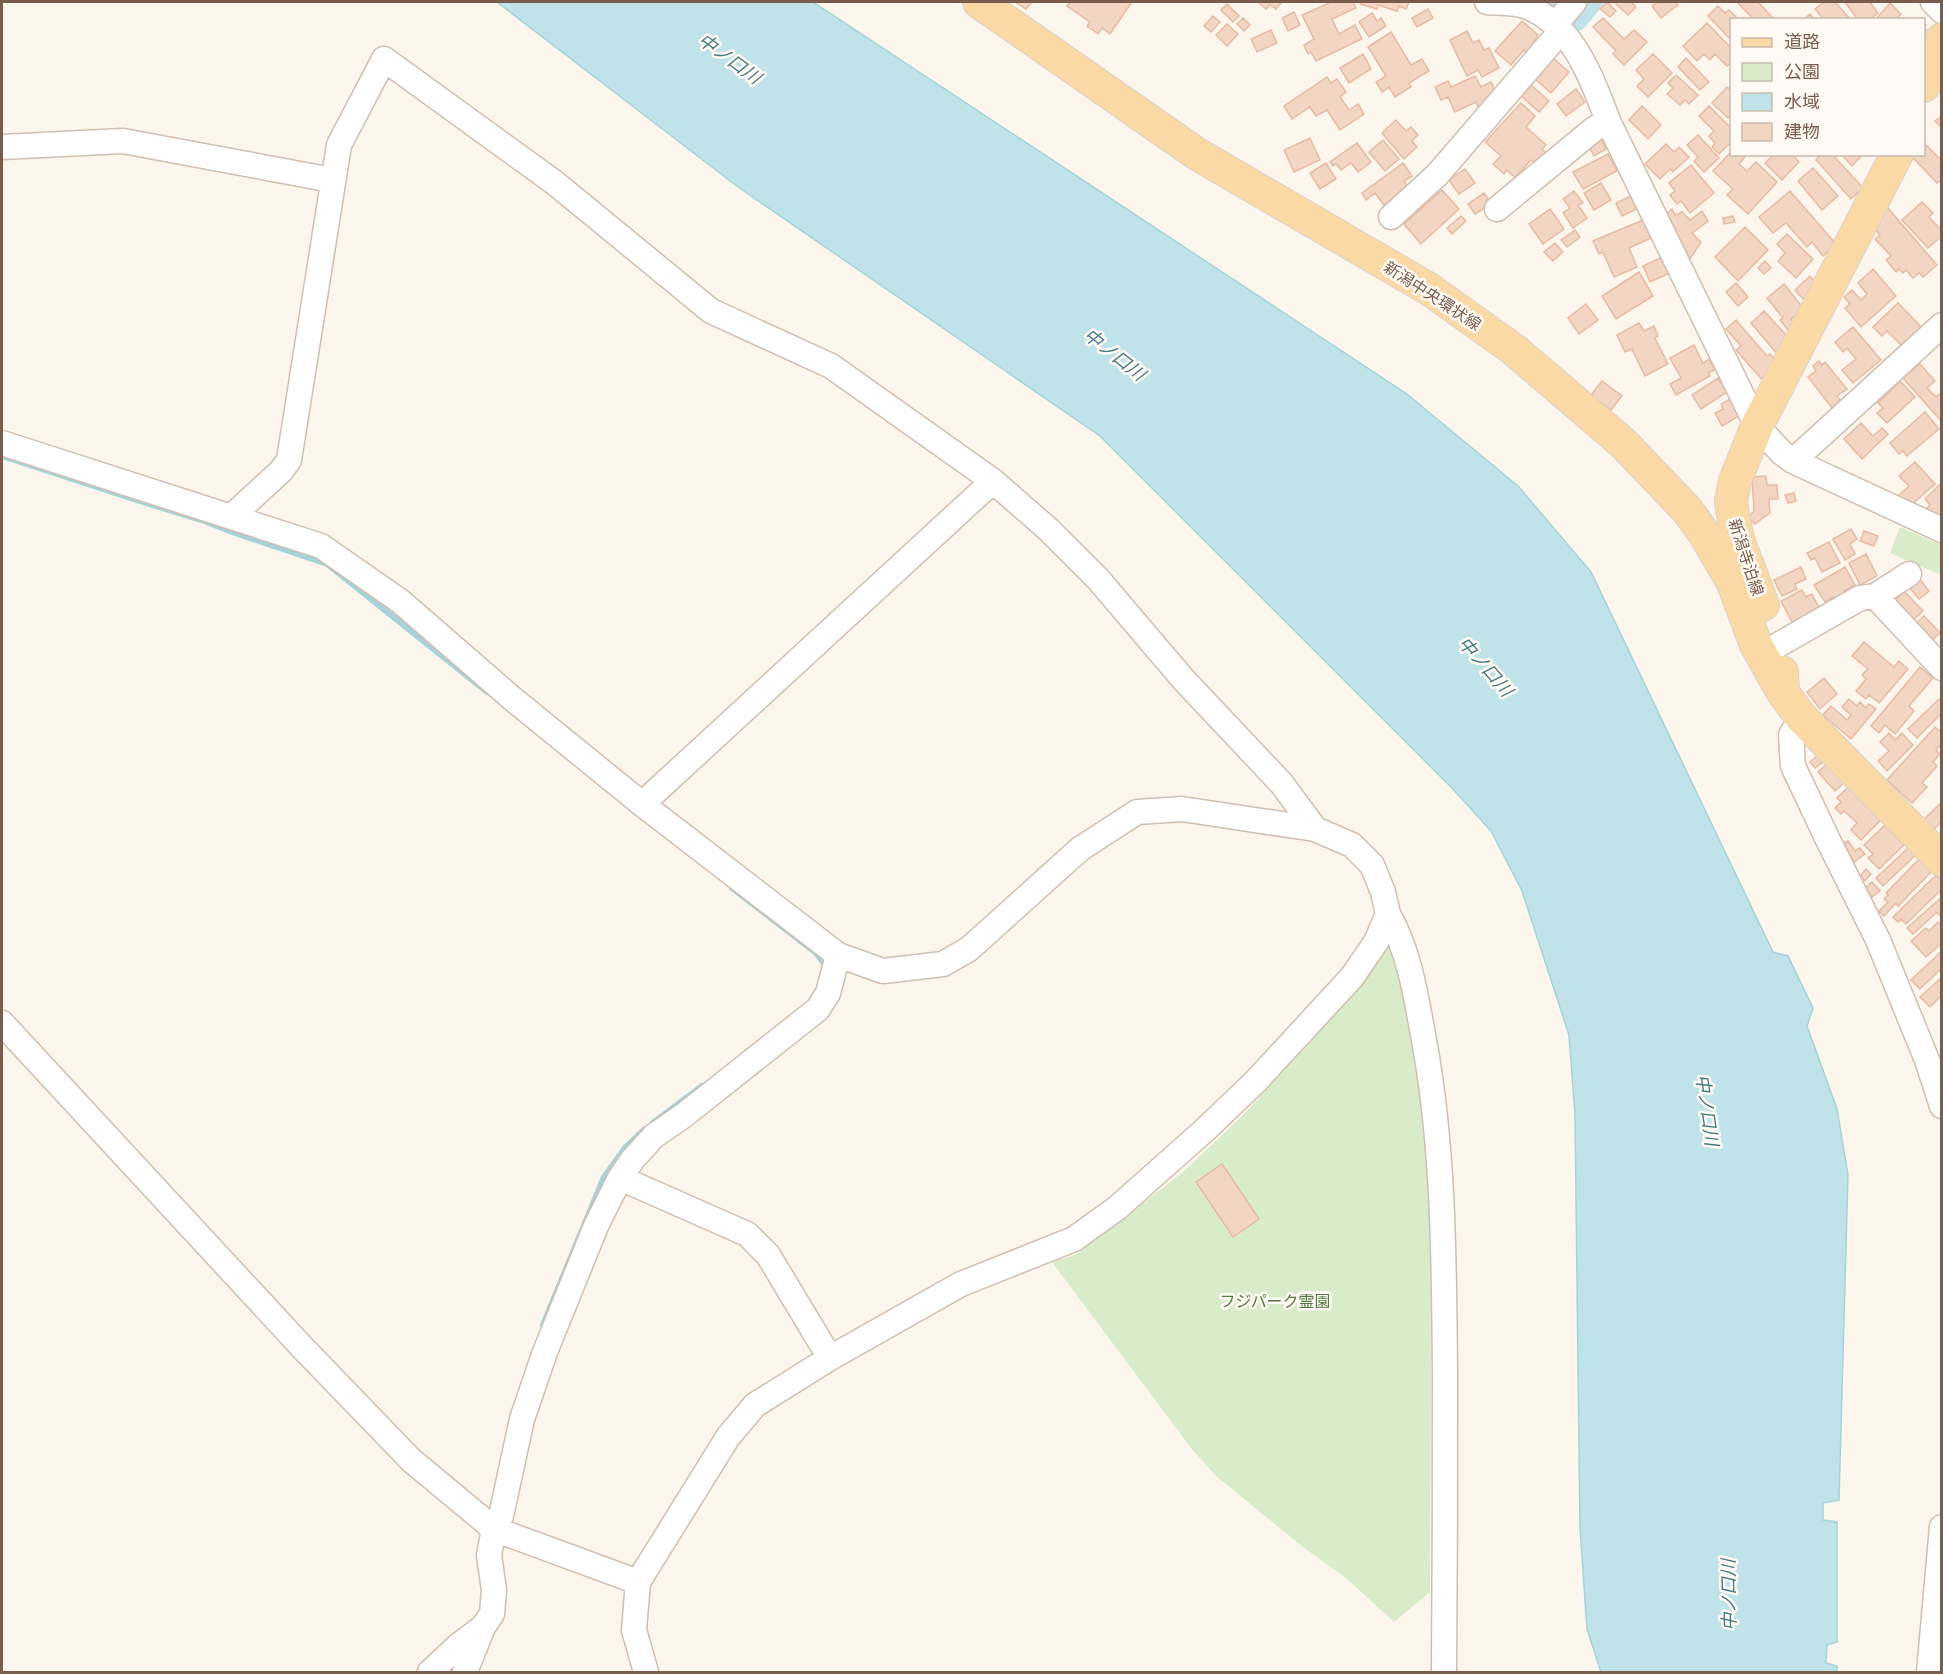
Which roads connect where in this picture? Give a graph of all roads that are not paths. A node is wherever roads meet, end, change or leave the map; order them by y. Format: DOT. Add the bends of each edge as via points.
graph roads {
  1 [pos="979,2"];
  2 [pos="1486,2"];
  3 [pos="1574,2"];
  4 [pos="1933,2"];
  5 [pos="1941,11"];
  6 [pos="1558,27"];
  7 [pos="1941,39"];
  8 [pos="1925,81"];
  9 [pos="1608,121"];
  10 [pos="2,147"];
  11 [pos="1896,156"];
  12 [pos="332,180"];
  13 [pos="1497,209"];
  14 [pos="1391,217"];
  15 [pos="1941,325"];
  16 [pos="1757,426"];
  17 [pos="2,443"];
  18 [pos="1793,461"];
  19 [pos="993,481"];
  20 [pos="231,517"];
  21 [pos="1941,530"];
  22 [pos="1909,574"];
  23 [pos="1867,597"];
  24 [pos="1778,645"];
  25 [pos="1941,668"];
  26 [pos="1783,693"];
  27 [pos="1802,717"];
  28 [pos="642,804"];
  29 [pos="1315,829"];
  30 [pos="1941,860"];
  31 [pos="1388,914"];
  32 [pos="838,955"];
  33 [pos="2,1023"];
  34 [pos="1941,1106"];
  35 [pos="620,1178"];
  36 [pos="830,1358"];
  37 [pos="1941,1527"];
  38 [pos="494,1529"];
  39 [pos="638,1582"];
  40 [pos="483,1627"];
  41 [pos="430,1672"];
  42 [pos="465,1672"];
  43 [pos="646,1672"];
  44 [pos="1444,1672"];
  45 [pos="1929,1672"];
  1 -- 26 [label="main road, 新潟中央環状線" via="1197,153 1428,289 1513,349 1623,443 1688,510 1705,535 1733,583 1756,645"];
  2 -- 6 [label="street" via="1526,6"];
  3 -- 6 [label="street"];
  4 -- 5 [label="street"];
  6 -- 9 [label="street" via="1574,46"];
  6 -- 14 [label="street" via="1437,175"];
  7 -- 8 [label="main road"];
  9 -- 13 [label="street"];
  9 -- 16 [label="street"];
  10 -- 12 [label="street" via="123,141"];
  11 -- 16 [label="main road, 新潟寺泊線"];
  12 -- 19 [label="street" via="339,145 384,59 555,183 711,311 831,366"];
  12 -- 20 [label="street" via="290,460"];
  15 -- 18 [label="street"];
  16 -- 18 [label="street"];
  16 -- 24 [label="main road, 新潟寺泊線" via="1731,501 1739,542"];
  17 -- 20 [label="street"];
  18 -- 21 [label="street"];
  19 -- 28 [label="street"];
  19 -- 29 [label="street" via="1098,579 1183,679 1282,784"];
  20 -- 28 [label="street" via="321,546 400,601"];
  22 -- 23 [label="street"];
  23 -- 24 [label="street"];
  23 -- 25 [label="street"];
  24 -- 26 [label="main road, 新潟寺泊線"];
  26 -- 27 [label="main road"];
  27 -- 30 [label="main road"];
  27 -- 34 [label="street" via="1791,735 1793,766 1878,939 1927,1060"];
  28 -- 32 [label="street"];
  29 -- 31 [label="street" via="1352,845 1372,865"];
  29 -- 32 [label="street" via="1182,809 1137,812 1080,849 969,949 943,964 883,971"];
  31 -- 36 [label="street" via="1376,942 1352,977 1307,1027 1208,1128 1117,1208 1074,1239 961,1284"];
  31 -- 44 [label="street" via="1413,978 1433,1087 1441,1190"];
  32 -- 35 [label="street" via="828,993 818,1010 654,1136"];
  33 -- 38 [label="street" via="411,1460"];
  35 -- 36 [label="street" via="747,1234 768,1255"];
  35 -- 38 [label="street" via="596,1226 545,1352 522,1419 501,1516"];
  36 -- 39 [label="street" via="755,1405 728,1437"];
  37 -- 45 [label="street"];
  38 -- 39 [label="street"];
  38 -- 40 [label="street" via="489,1555 494,1590 492,1614"];
  39 -- 43 [label="street" via="634,1630"];
  40 -- 41 [label="street"];
  40 -- 42 [label="street"];
}
